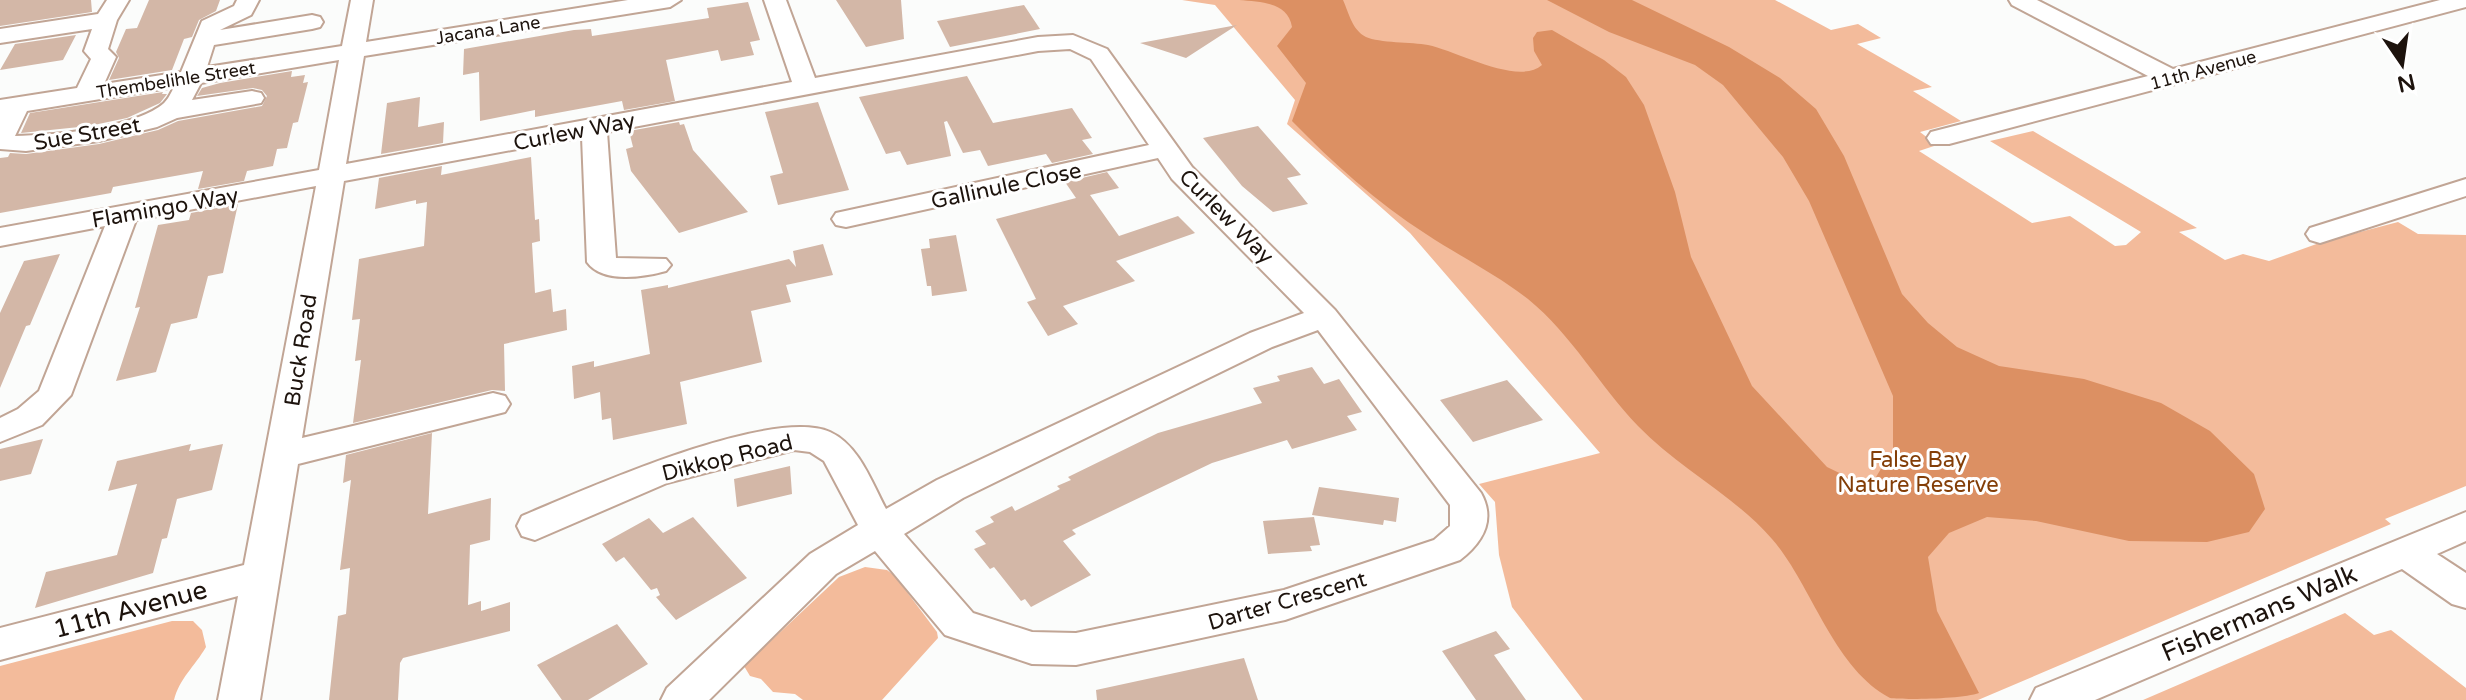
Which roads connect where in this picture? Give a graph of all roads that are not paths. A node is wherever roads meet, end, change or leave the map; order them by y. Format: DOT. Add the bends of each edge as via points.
graph roads {
  1 [pos="362,0"];
  2 [pos="596,0"];
  3 [pos="670,0"];
  4 [pos="775,0"];
  5 [pos="2064,0"];
  6 [pos="2466,0"];
  7 [pos="495,4"];
  8 [pos="2026,4"];
  9 [pos="246,5"];
  10 [pos="112,10"];
  11 [pos="312,22"];
  12 [pos="1,36"];
  13 [pos="204,40"];
  14 [pos="352,53"];
  15 [pos="188,78"];
  16 [pos="2171,78"];
  17 [pos="806,88"];
  18 [pos="87,94"];
  19 [pos="252,98"];
  20 [pos="9,107"];
  21 [pos="172,111"];
  22 [pos="594,127"];
  23 [pos="1940,138"];
  24 [pos="1165,149"];
  25 [pos="331,177"];
  26 [pos="2466,187"];
  27 [pos="124,214"];
  28 [pos="846,219"];
  29 [pos="2320,234"];
  30 [pos="0,237"];
  31 [pos="656,265"];
  32 [pos="1324,317"];
  33 [pos="493,404"];
  34 [pos="0,430"];
  35 [pos="284,455"];
  36 [pos="535,526"];
  37 [pos="2466,526"];
  38 [pos="880,531"];
  39 [pos="2406,552"];
  40 [pos="261,575"];
  41 [pos="2466,593"];
  42 [pos="0,644"];
  43 [pos="239,700"];
  44 [pos="682,700"];
  45 [pos="2051,700"];
  1 -- 14 [label="street, Buck Road"];
  2 -- 7 [label="street" via="521,11"];
  3 -- 14 [label="street, Jacana Lane"];
  4 -- 17 [label="street"];
  5 -- 8 [label="street"];
  6 -- 16 [label="street, 11th Avenue"];
  8 -- 16 [label="street"];
  9 -- 13 [label="street" via="214,22"];
  10 -- 12 [label="street"];
  10 -- 18 [label="street" via="96,51 104,57"];
  11 -- 13 [label="street"];
  13 -- 15 [label="street"];
  14 -- 15 [label="street, Thembelihle Street"];
  14 -- 25 [label="street, Buck Road"];
  15 -- 18 [label="street, Thembelihle Street"];
  15 -- 21 [label="street"];
  16 -- 23 [label="street, 11th Avenue"];
  17 -- 22 [label="street, Curlew Way"];
  17 -- 24 [label="street, Curlew Way" via="1073,42 1099,54"];
  18 -- 20 [label="street, Thembelihle Street"];
  19 -- 21 [label="street, Sue Street"];
  20 -- 21 [label="street, Sue Street" via="1,140 28,144 137,125"];
  22 -- 25 [label="street, Curlew Way"];
  22 -- 31 [label="street" via="602,262 615,268"];
  24 -- 28 [label="street, Gallinule Close"];
  24 -- 32 [label="street, Curlew Way" via="1182,173"];
  25 -- 27 [label="street, Flamingo Way"];
  25 -- 35 [label="street, Buck Road"];
  26 -- 29 [label="street"];
  27 -- 30 [label="street, Flamingo Way"];
  27 -- 34 [label="street" via="54,395 25,421"];
  32 -- 38 [label="street" via="1261,340 950,489"];
  32 -- 38 [label="street, Darter Crescent" via="1468,502 1472,520 1466,536 1447,550 1285,605 1109,644 1032,648 959,624"];
  33 -- 35 [label="street"];
  35 -- 40 [label="street, Buck Road"];
  36 -- 38 [label="street, Dikkop Road" via="656,473 794,438 818,441 837,453"];
  37 -- 39 [label="street, Fishermans Walk"];
  38 -- 44 [label="street" via="823,564"];
  39 -- 41 [label="street"];
  39 -- 45 [label="street, Fishermans Walk"];
  40 -- 42 [label="street, 11th Avenue"];
  40 -- 43 [label="street, Buck Road"];
}
